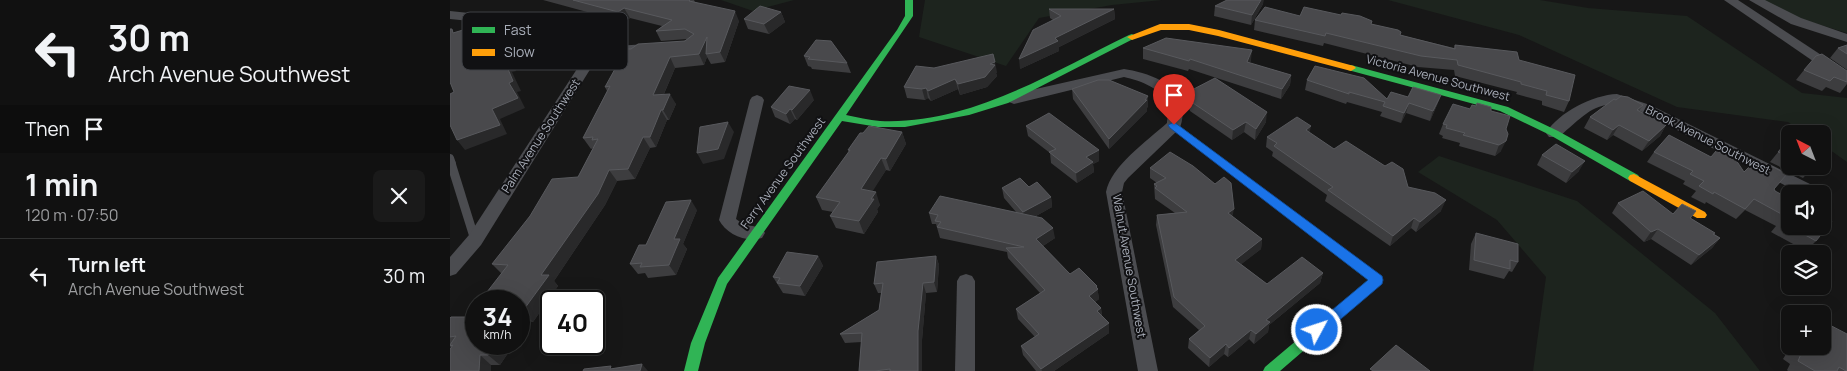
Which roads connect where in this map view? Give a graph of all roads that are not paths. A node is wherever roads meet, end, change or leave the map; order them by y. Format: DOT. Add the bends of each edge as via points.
graph roads {
  1 [pos="909,0"];
  2 [pos="1730,0"];
  3 [pos="1755,0"];
  4 [pos="1847,38"];
  5 [pos="662,47"];
  6 [pos="628,50"];
  7 [pos="584,70"];
  8 [pos="1847,78"];
  9 [pos="757,100"];
  10 [pos="1004,102"];
  11 [pos="840,117"];
  12 [pos="1174,125"];
  13 [pos="1554,132"];
  14 [pos="450,158"];
  15 [pos="1798,185"];
  16 [pos="1700,214"];
  17 [pos="756,233"];
  18 [pos="475,240"];
  19 [pos="450,269"];
  20 [pos="966,281"];
  21 [pos="691,371"];
  22 [pos="965,371"];
  23 [pos="1148,371"];
  24 [pos="1270,371"];
  1 -- 11 [label="street, Ferry Avenue Southwest" via="909,17"];
  2 -- 8 [label="street"];
  3 -- 4 [label="street" via="1796,21"];
  5 -- 6 [label="street"];
  7 -- 18 [label="street, Palm Avenue Southwest"];
  9 -- 17 [label="street" via="727,220 735,229"];
  10 -- 11 [label="street, Victoria Avenue Southwest" via="905,124 878,124"];
  10 -- 12 [label="street" via="1124,73 1137,75 1160,86 1171,96 1176,107"];
  10 -- 13 [label="street, Victoria Avenue Southwest" via="1140,33 1178,25 1504,109"];
  11 -- 17 [label="street, Ferry Avenue Southwest"];
  12 -- 23 [label="street, Walnut Avenue Southwest" via="1122,174 1114,192"];
  12 -- 24 [label="street" via="1377,280"];
  13 -- 15 [label="street, Brook Avenue Southwest" via="1582,109 1608,98 1623,99"];
  13 -- 16 [label="street, Victoria Avenue Southwest"];
  14 -- 18 [label="lane"];
  17 -- 21 [label="street, Ferry Avenue Southwest" via="722,282 698,343"];
  18 -- 19 [label="street, Palm Avenue Southwest"];
  20 -- 22 [label="street"];
}
